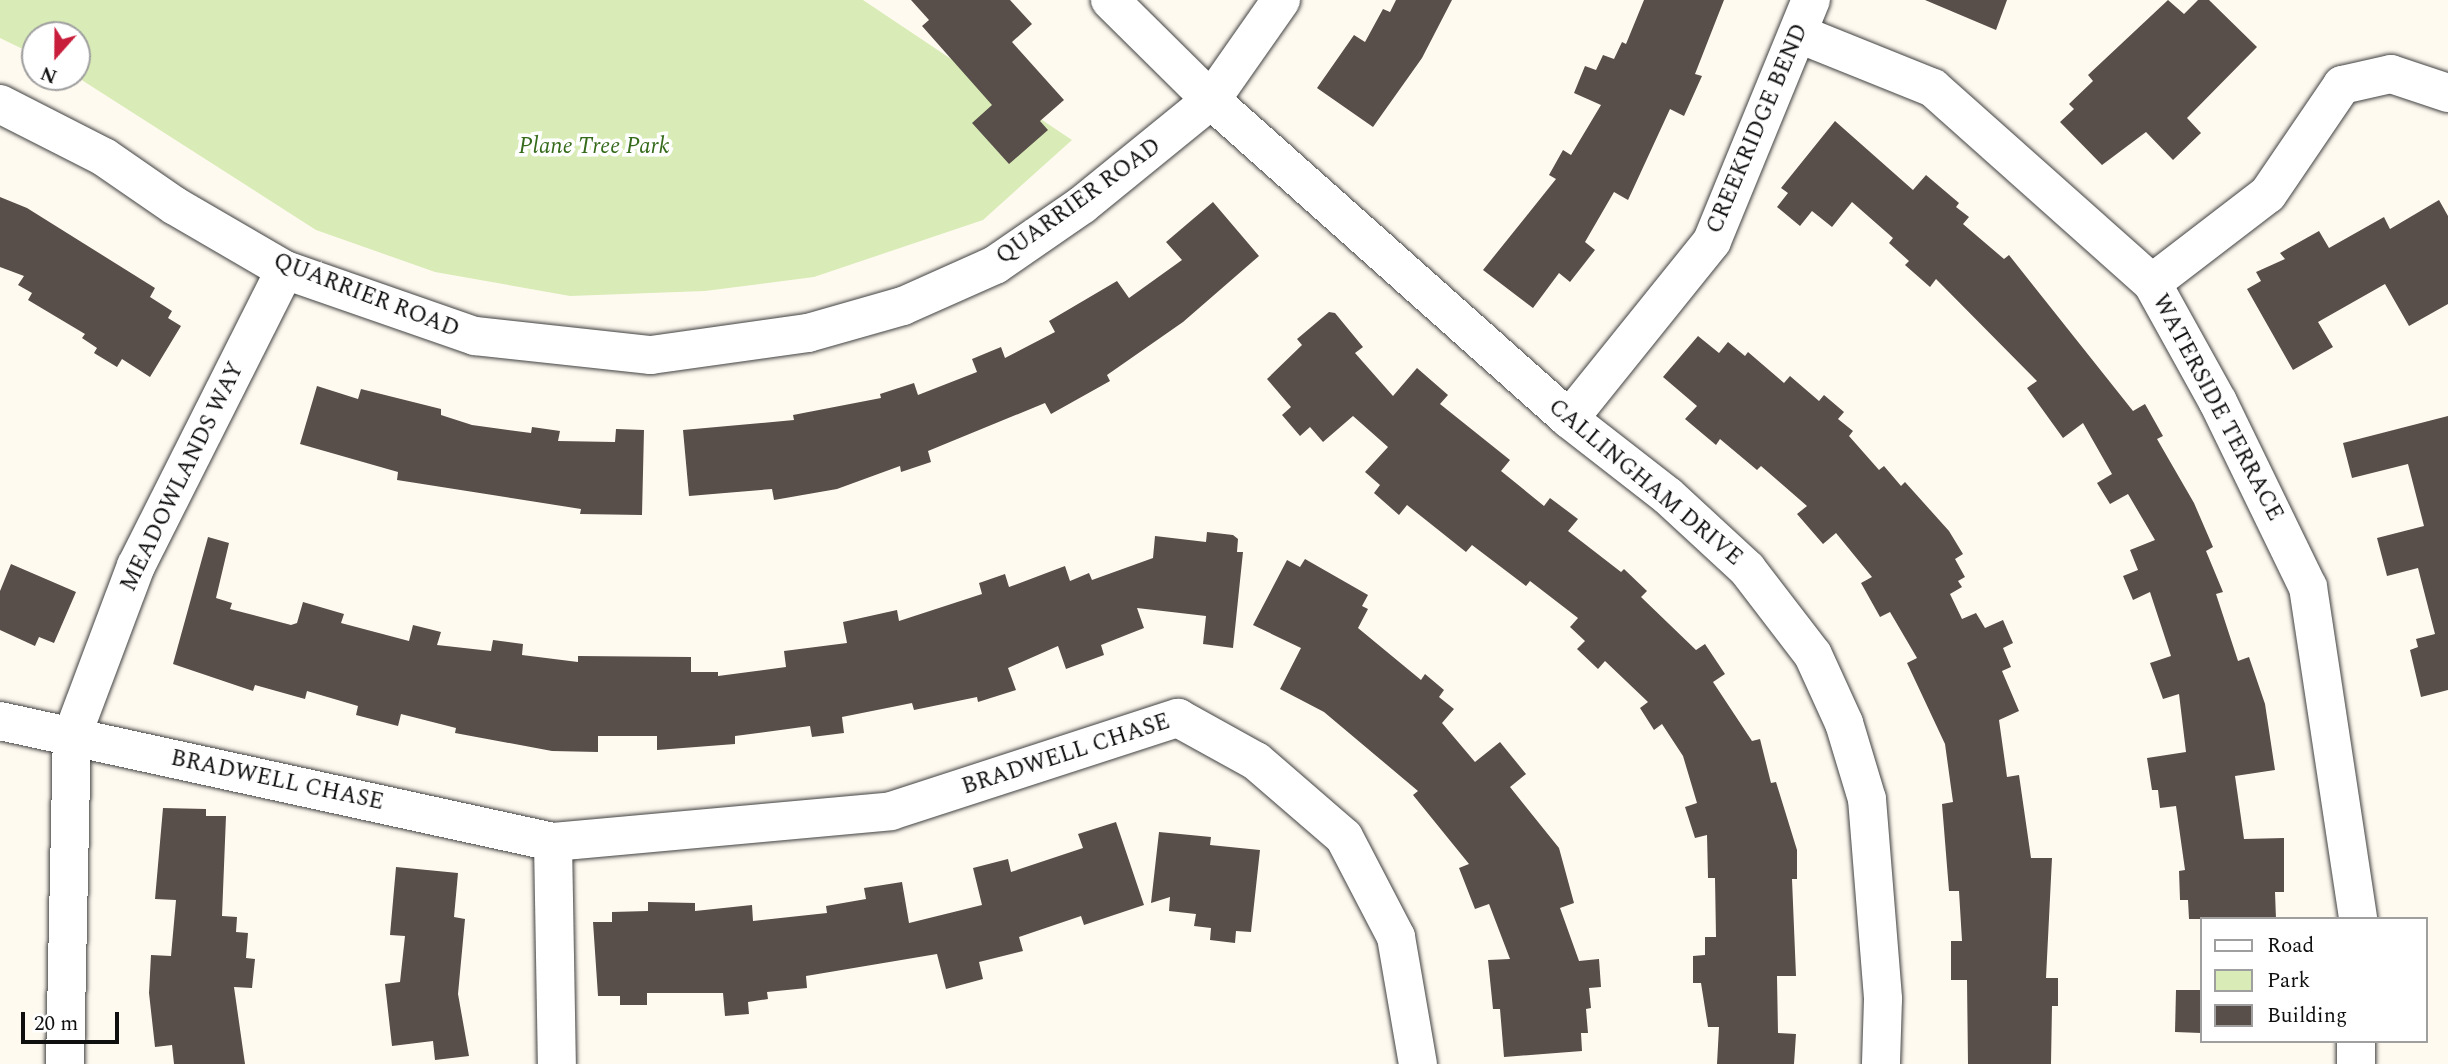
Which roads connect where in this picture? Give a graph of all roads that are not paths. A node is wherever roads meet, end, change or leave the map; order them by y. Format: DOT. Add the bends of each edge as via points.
graph roads {
  1 [pos="1110,0"];
  2 [pos="1281,0"];
  3 [pos="1805,17"];
  4 [pos="2448,93"];
  5 [pos="1211,100"];
  6 [pos="0,104"];
  7 [pos="285,270"];
  8 [pos="2152,283"];
  9 [pos="1569,419"];
  10 [pos="0,721"];
  11 [pos="72,736"];
  12 [pos="553,842"];
  13 [pos="2358,917"];
  14 [pos="2356,1043"];
  15 [pos="65,1064"];
  16 [pos="556,1064"];
  17 [pos="1418,1064"];
  18 [pos="1881,1064"];
  19 [pos="2356,1064"];
  1 -- 5 [label="street, CALLINGHAM DRIVE"];
  2 -- 5 [label="street, QUARRIER ROAD"];
  3 -- 8 [label="street, WATERSIDE TERRACE" via="1933,88"];
  3 -- 9 [label="street, CREEKRIDGE BEND" via="1712,241"];
  4 -- 8 [label="street" via="2391,74 2342,85 2268,194"];
  5 -- 7 [label="street, QUARRIER ROAD" via="1082,205 995,265 903,306 758,342 651,355 475,337"];
  5 -- 9 [label="street, CALLINGHAM DRIVE"];
  6 -- 7 [label="street, QUARRIER ROAD" via="104,157 175,206"];
  7 -- 11 [label="street, MEADOWLANDS WAY" via="136,566"];
  8 -- 13 [label="street, WATERSIDE TERRACE" via="2218,402 2308,586"];
  9 -- 18 [label="street, CALLINGHAM DRIVE" via="1668,496 1747,569 1814,655 1844,723 1867,799 1884,999"];
  10 -- 11 [label="street, BRADWELL CHASE"];
  11 -- 12 [label="street, BRADWELL CHASE"];
  11 -- 15 [label="street, MEADOWLANDS WAY"];
  12 -- 16 [label="street"];
  12 -- 17 [label="street, BRADWELL CHASE" via="891,811 1178,718 1256,761 1344,837 1396,937"];
  14 -- 19 [label="street"];
}
